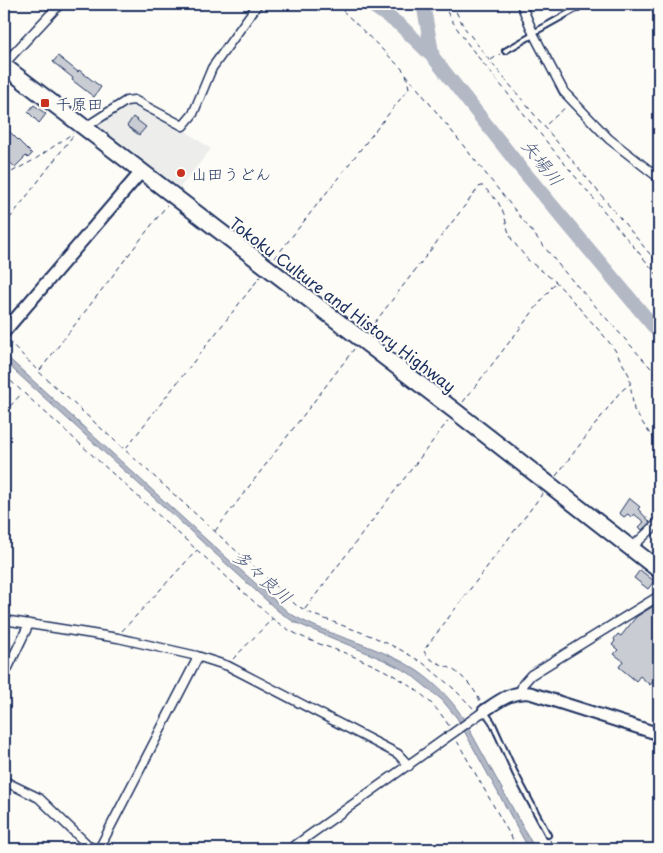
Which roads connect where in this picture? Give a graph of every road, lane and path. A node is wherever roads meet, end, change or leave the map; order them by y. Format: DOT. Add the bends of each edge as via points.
graph roads {
  1 [pos="60,4"];
  2 [pos="258,4"];
  3 [pos="336,4"];
  4 [pos="396,4"];
  5 [pos="407,4"];
  6 [pos="443,4"];
  7 [pos="452,4"];
  8 [pos="521,4"];
  9 [pos="585,4"];
  10 [pos="654,4"];
  11 [pos="659,13"];
  12 [pos="534,34"];
  13 [pos="505,51"];
  14 [pos="490,61"];
  15 [pos="4,65"];
  16 [pos="406,74"];
  17 [pos="572,101"];
  18 [pos="547,124"];
  19 [pos="82,126"];
  20 [pos="141,172"];
  21 [pos="4,176"];
  22 [pos="659,178"];
  23 [pos="173,196"];
  24 [pos="4,226"];
  25 [pos="659,265"];
  26 [pos="267,268"];
  27 [pos="659,277"];
  28 [pos="556,282"];
  29 [pos="4,334"];
  30 [pos="361,340"];
  31 [pos="39,372"];
  32 [pos="4,375"];
  33 [pos="659,377"];
  34 [pos="630,384"];
  35 [pos="22,392"];
  36 [pos="456,411"];
  37 [pos="4,413"];
  38 [pos="659,443"];
  39 [pos="126,448"];
  40 [pos="550,485"];
  41 [pos="658,524"];
  42 [pos="215,531"];
  43 [pos="631,548"];
  44 [pos="197,550"];
  45 [pos="659,570"];
  46 [pos="659,596"];
  47 [pos="305,610"];
  48 [pos="273,619"];
  49 [pos="4,620"];
  50 [pos="29,624"];
  51 [pos="118,638"];
  52 [pos="197,656"];
  53 [pos="226,666"];
  54 [pos="4,676"];
  55 [pos="520,692"];
  56 [pos="479,714"];
  57 [pos="454,732"];
  58 [pos="659,734"];
  59 [pos="409,766"];
  60 [pos="4,781"];
  61 [pos="548,835"];
  62 [pos="92,849"];
  63 [pos="99,849"];
  64 [pos="291,849"];
  65 [pos="518,849"];
  66 [pos="553,849"];
  1 -- 15 [label="street"];
  2 -- 19 [label="street" via="212,68 193,114 183,126 134,100 126,101"];
  3 -- 16 [label="path"];
  4 -- 5 [label="path"];
  6 -- 27 [label="path" via="465,40"];
  7 -- 14 [label="path" via="464,27"];
  8 -- 12 [label="street"];
  9 -- 12 [label="lane"];
  10 -- 11 [label="street"];
  12 -- 13 [label="lane"];
  12 -- 17 [label="street"];
  13 -- 14 [label="path"];
  14 -- 25 [label="path"];
  15 -- 19 [label="highway, Tokoku Culture and History Highway"];
  16 -- 26 [label="path" via="409,88"];
  16 -- 33 [label="path" via="562,269"];
  17 -- 18 [label="path"];
  17 -- 22 [label="street" via="609,139"];
  19 -- 20 [label="highway, Tokoku Culture and History Highway"];
  19 -- 21 [label="path" via="34,160"];
  19 -- 24 [label="path"];
  20 -- 23 [label="highway, Tokoku Culture and History Highway"];
  20 -- 29 [label="street"];
  23 -- 26 [label="highway, Tokoku Culture and History Highway"];
  23 -- 31 [label="path"];
  26 -- 30 [label="highway, Tokoku Culture and History Highway"];
  26 -- 39 [label="path"];
  28 -- 30 [label="path" via="528,260 512,240 498,202 480,186"];
  28 -- 34 [label="path" via="615,350 629,375"];
  28 -- 36 [label="path"];
  29 -- 31 [label="path"];
  30 -- 36 [label="highway, Tokoku Culture and History Highway"];
  30 -- 42 [label="path"];
  31 -- 42 [label="path"];
  32 -- 35 [label="path"];
  34 -- 38 [label="path" via="634,410"];
  34 -- 40 [label="path" via="620,392"];
  35 -- 37 [label="path"];
  35 -- 44 [label="path"];
  36 -- 40 [label="highway, Tokoku Culture and History Highway"];
  36 -- 47 [label="path"];
  40 -- 43 [label="highway, Tokoku Culture and History Highway"];
  40 -- 56 [label="path" via="424,650 430,658 452,669 477,694"];
  41 -- 43 [label="street"];
  42 -- 47 [label="path"];
  43 -- 45 [label="highway, Tokoku Culture and History Highway"];
  44 -- 48 [label="path"];
  44 -- 51 [label="path"];
  46 -- 55 [label="street" via="531,676"];
  47 -- 56 [label="path" via="374,637 423,663"];
  48 -- 53 [label="path"];
  48 -- 57 [label="path" via="302,638 380,667 411,686 432,702"];
  49 -- 50 [label="street"];
  50 -- 51 [label="street"];
  50 -- 54 [label="street"];
  51 -- 52 [label="street"];
  52 -- 53 [label="street"];
  52 -- 63 [label="street"];
  53 -- 59 [label="street" via="398,754"];
  55 -- 56 [label="street"];
  55 -- 58 [label="street" via="562,702"];
  56 -- 57 [label="street"];
  56 -- 61 [label="lane" via="492,722"];
  57 -- 59 [label="street"];
  57 -- 65 [label="path"];
  59 -- 64 [label="street"];
  60 -- 62 [label="street" via="39,798"];
  61 -- 66 [label="path"];
}
